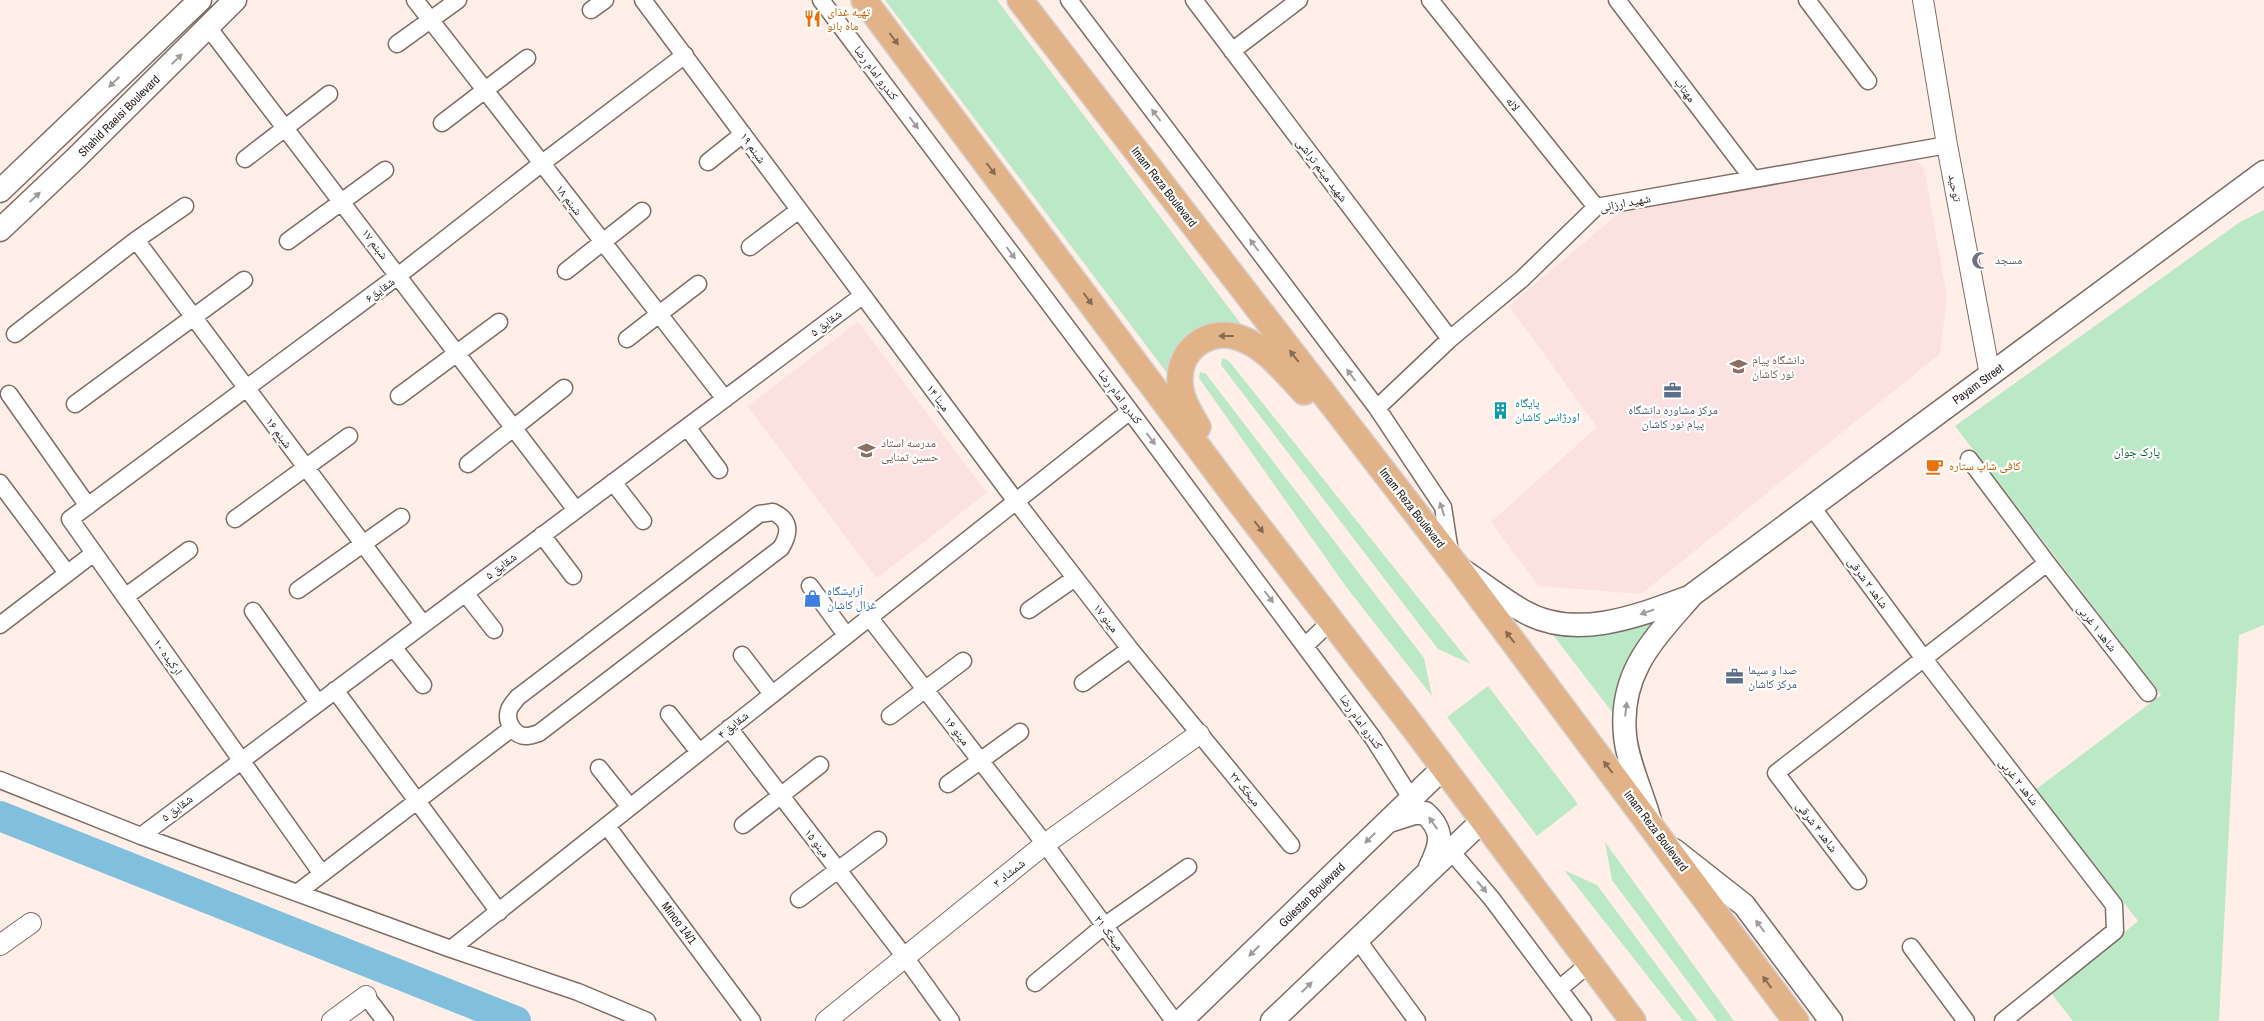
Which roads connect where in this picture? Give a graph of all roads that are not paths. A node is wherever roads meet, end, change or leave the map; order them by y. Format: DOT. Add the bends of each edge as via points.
graph roads {
  1 [pos="200,0"];
  2 [pos="235,0"];
  3 [pos="414,0"];
  4 [pos="458,0"];
  5 [pos="605,0"];
  6 [pos="643,0"];
  7 [pos="821,0"];
  8 [pos="864,0"];
  9 [pos="1020,0"];
  10 [pos="1069,0"];
  11 [pos="1194,0"];
  12 [pos="1299,0"];
  13 [pos="1430,0"];
  14 [pos="1617,0"];
  15 [pos="1807,0"];
  16 [pos="1924,0"];
  17 [pos="591,10"];
  18 [pos="430,20"];
  19 [pos="208,28"];
  20 [pos="397,44"];
  21 [pos="1232,51"];
  22 [pos="685,55"];
  23 [pos="527,58"];
  24 [pos="1868,82"];
  25 [pos="486,92"];
  26 [pos="330,94"];
  27 [pos="442,123"];
  28 [pos="285,128"];
  29 [pos="743,134"];
  30 [pos="1947,145"];
  31 [pos="246,159"];
  32 [pos="708,162"];
  33 [pos="541,164"];
  34 [pos="385,170"];
  35 [pos="2264,172"];
  36 [pos="1753,179"];
  37 [pos="0,191"];
  38 [pos="342,201"];
  39 [pos="185,206"];
  40 [pos="1596,207"];
  41 [pos="799,210"];
  42 [pos="642,211"];
  43 [pos="0,230"];
  44 [pos="136,240"];
  45 [pos="288,241"];
  46 [pos="603,243"];
  47 [pos="750,247"];
  48 [pos="566,271"];
  49 [pos="399,275"];
  50 [pos="244,280"];
  51 [pos="698,284"];
  52 [pos="862,296"];
  53 [pos="660,315"];
  54 [pos="193,317"];
  55 [pos="499,322"];
  56 [pos="15,334"];
  57 [pos="627,339"];
  58 [pos="1450,339"];
  59 [pos="457,353"];
  60 [pos="1990,375"];
  61 [pos="564,388"];
  62 [pos="247,390"];
  63 [pos="9,394"];
  64 [pos="399,396"];
  65 [pos="725,398"];
  66 [pos="75,404"];
  67 [pos="1377,408"];
  68 [pos="1130,411"];
  69 [pos="687,426"];
  70 [pos="514,428"];
  71 [pos="349,436"];
  72 [pos="1969,459"];
  73 [pos="468,464"];
  74 [pos="305,468"];
  75 [pos="719,470"];
  76 [pos="613,482"];
  77 [pos="1391,482"];
  78 [pos="0,483"];
  79 [pos="1237,499"];
  80 [pos="1015,500"];
  81 [pos="88,506"];
  82 [pos="1812,507"];
  83 [pos="576,510"];
  84 [pos="401,517"];
  85 [pos="70,519"];
  86 [pos="235,519"];
  87 [pos="643,521"];
  88 [pos="542,535"];
  89 [pos="362,544"];
  90 [pos="189,550"];
  91 [pos="94,553"];
  92 [pos="1455,563"];
  93 [pos="2047,563"];
  94 [pos="67,573"];
  95 [pos="573,576"];
  96 [pos="1075,578"];
  97 [pos="810,586"];
  98 [pos="298,590"];
  99 [pos="465,593"];
  100 [pos="1692,595"];
  101 [pos="125,597"];
  102 [pos="1029,610"];
  103 [pos="253,611"];
  104 [pos="869,617"];
  105 [pos="1331,621"];
  106 [pos="423,624"];
  107 [pos="0,625"];
  108 [pos="494,630"];
  109 [pos="846,635"];
  110 [pos="1305,646"];
  111 [pos="393,647"];
  112 [pos="1130,649"];
  113 [pos="742,655"];
  114 [pos="1924,659"];
  115 [pos="963,661"];
  116 [pos="1083,683"];
  117 [pos="424,685"];
  118 [pos="335,690"];
  119 [pos="925,690"];
  120 [pos="2148,693"];
  121 [pos="772,694"];
  122 [pos="318,703"];
  123 [pos="669,714"];
  124 [pos="890,716"];
  125 [pos="512,728"];
  126 [pos="729,728"];
  127 [pos="1020,732"];
  128 [pos="1199,734"];
  129 [pos="699,752"];
  130 [pos="241,760"];
  131 [pos="980,760"];
  132 [pos="820,765"];
  133 [pos="599,768"];
  134 [pos="1443,768"];
  135 [pos="0,780"];
  136 [pos="948,784"];
  137 [pos="781,796"];
  138 [pos="1411,798"];
  139 [pos="415,802"];
  140 [pos="630,807"];
  141 [pos="1483,820"];
  142 [pos="1387,821"];
  143 [pos="1651,824"];
  144 [pos="744,825"];
  145 [pos="607,826"];
  146 [pos="141,836"];
  147 [pos="878,840"];
  148 [pos="1665,843"];
  149 [pos="1045,844"];
  150 [pos="1291,845"];
  151 [pos="1450,850"];
  152 [pos="1188,867"];
  153 [pos="1430,868"];
  154 [pos="838,870"];
  155 [pos="322,874"];
  156 [pos="1858,881"];
  157 [pos="297,893"];
  158 [pos="799,899"];
  159 [pos="499,912"];
  160 [pos="31,923"];
  161 [pos="1104,926"];
  162 [pos="1357,939"];
  163 [pos="0,945"];
  164 [pos="1910,947"];
  165 [pos="451,949"];
  166 [pos="905,957"];
  167 [pos="1590,963"];
  168 [pos="1035,983"];
  169 [pos="1559,989"];
  170 [pos="366,996"];
  171 [pos="1795,1020"];
  172 [pos="332,1021"];
  173 [pos="385,1021"];
  174 [pos="646,1021"];
  175 [pos="752,1021"];
  176 [pos="826,1021"];
  177 [pos="951,1021"];
  178 [pos="1174,1021"];
  179 [pos="1181,1021"];
  180 [pos="1272,1021"];
  181 [pos="1417,1021"];
  182 [pos="1583,1021"];
  183 [pos="1633,1021"];
  184 [pos="1832,1021"];
  185 [pos="1966,1021"];
  186 [pos="2003,1021"];
  1 -- 37 [label="main road, one-way"];
  2 -- 19 [label="main road, Shahid Raeisi Boulevard"];
  3 -- 18 [label="street, شبنم ۱۸"];
  4 -- 18 [label="street"];
  5 -- 17 [label="street"];
  6 -- 22 [label="street, شبنم ۱۹"];
  7 -- 68 [label="street, کندرو امام رضا, one-way"];
  8 -- 79 [label="main road, one-way"];
  77 -- 9 [label="main road, Imam Reza Boulevard, one-way"];
  67 -- 10 [label="street, one-way"];
  11 -- 21 [label="street, شهید میثم تراشی"];
  12 -- 21 [label="street"];
  13 -- 40 [label="street, لاله"];
  14 -- 36 [label="street, مهتاب"];
  15 -- 24 [label="street"];
  16 -- 30 [label="street, توحید"];
  18 -- 20 [label="street"];
  18 -- 25 [label="street, شبنم ۱۸"];
  19 -- 28 [label="street, شبنم ۱۷"];
  43 -- 19 [label="main road, Shahid Raeisi Boulevard, one-way"];
  21 -- 58 [label="street, شهید میثم تراشی"];
  22 -- 29 [label="street, شبنم ۱۹"];
  22 -- 33 [label="street, شقایق۶"];
  23 -- 25 [label="street"];
  25 -- 27 [label="street"];
  25 -- 33 [label="street, شبنم ۱۸"];
  26 -- 28 [label="street"];
  28 -- 31 [label="street"];
  28 -- 38 [label="street, شبنم ۱۷"];
  29 -- 32 [label="street"];
  29 -- 41 [label="street, شبنم ۱۹"];
  30 -- 36 [label="street, شهید ارزانی"];
  30 -- 60 [label="street, توحید"];
  33 -- 46 [label="street, شبنم ۱۸"];
  33 -- 49 [label="street, شقایق۶"];
  34 -- 38 [label="street"];
  35 -- 60 [label="main road, Payam Street"];
  36 -- 40 [label="street, شهید ارزانی"];
  38 -- 45 [label="street"];
  38 -- 49 [label="street, شبنم ۱۷"];
  39 -- 44 [label="street"];
  40 -- 58 [label="street, شهید ارزانی" via="1522,279"];
  41 -- 47 [label="street"];
  41 -- 52 [label="street, شبنم ۱۹"];
  42 -- 46 [label="street"];
  44 -- 54 [label="street, شبنم ۱۶"];
  44 -- 56 [label="street"];
  46 -- 48 [label="street"];
  46 -- 53 [label="street, شبنم ۱۸"];
  49 -- 59 [label="street, شبنم ۱۷"];
  49 -- 62 [label="street, شقایق۶"];
  50 -- 54 [label="street"];
  51 -- 53 [label="street"];
  52 -- 65 [label="street, شقایق ۵"];
  52 -- 80 [label="street, مینا ۱۴"];
  53 -- 57 [label="street"];
  53 -- 65 [label="street, شبنم ۱۸"];
  54 -- 62 [label="street, شبنم ۱۶"];
  54 -- 66 [label="street"];
  55 -- 59 [label="street"];
  58 -- 67 [label="street, شهید ارزانی"];
  59 -- 64 [label="street"];
  59 -- 70 [label="street, شبنم ۱۷"];
  60 -- 82 [label="main road, Payam Street"];
  61 -- 70 [label="street"];
  62 -- 74 [label="street, شبنم ۱۶"];
  62 -- 81 [label="street, شقایق۶"];
  63 -- 81 [label="street"];
  65 -- 69 [label="street, شقایق ۵"];
  92 -- 67 [label="street, one-way" via="1443,507"];
  68 -- 80 [label="street, شقایق ۴"];
  68 -- 110 [label="street, کندرو امام رضا, one-way"];
  69 -- 75 [label="street"];
  69 -- 76 [label="street, شقایق ۵"];
  70 -- 73 [label="street"];
  70 -- 83 [label="street, شبنم ۱۷"];
  71 -- 74 [label="street"];
  72 -- 93 [label="street, شاهد ۱ غربی"];
  74 -- 86 [label="street"];
  74 -- 89 [label="street, شبنم ۱۶"];
  76 -- 83 [label="street, شقایق ۵"];
  76 -- 87 [label="street"];
  77 -- 79 [label="main road, one-way" via="1258,347 1226,335 1206,338 1194,344 1183,361 1180,381 1188,409"];
  77 -- 92 [label="main road, Imam Reza Boulevard"];
  78 -- 94 [label="street"];
  79 -- 105 [label="main road, one-way"];
  80 -- 96 [label="street, مینو ۱۷"];
  80 -- 104 [label="street, شقایق ۴"];
  81 -- 85 [label="street, شقایق۶"];
  82 -- 100 [label="main road, Payam Street"];
  82 -- 114 [label="street, شاهد ۲ شرقی"];
  83 -- 88 [label="street, شقایق ۵"];
  84 -- 89 [label="street"];
  85 -- 91 [label="street, ارکیده ۱۰"];
  88 -- 95 [label="street"];
  88 -- 99 [label="street, شقایق ۵"];
  89 -- 98 [label="street"];
  89 -- 106 [label="street, شبنم ۱۶"];
  90 -- 101 [label="street"];
  91 -- 94 [label="street"];
  91 -- 101 [label="street, ارکیده ۱۰"];
  100 -- 92 [label="main road, one-way" via="1627,619 1562,623 1523,611"];
  143 -- 92 [label="main road, Imam Reza Boulevard, one-way"];
  93 -- 114 [label="street"];
  93 -- 120 [label="street, شاهد ۱ غربی"];
  94 -- 107 [label="street"];
  96 -- 102 [label="street"];
  96 -- 112 [label="street, مینو ۱۷"];
  97 -- 109 [label="street"];
  99 -- 106 [label="street, شقایق ۵"];
  99 -- 108 [label="street"];
  143 -- 100 [label="main road, one-way" via="1625,736 1629,688 1635,668 1650,644"];
  101 -- 130 [label="street, ارکیده ۱۰"];
  103 -- 122 [label="street"];
  104 -- 109 [label="street, شقایق ۴"];
  104 -- 119 [label="street, مینو ۱۶"];
  105 -- 110 [label="street"];
  105 -- 134 [label="main road"];
  106 -- 111 [label="street, شقایق ۵"];
  109 -- 121 [label="street, شقایق ۴"];
  110 -- 138 [label="street, کندرو امام رضا" via="1373,738"];
  111 -- 117 [label="street"];
  111 -- 118 [label="street, شقایق ۵"];
  112 -- 116 [label="street"];
  112 -- 128 [label="street, مینو ۱۷"];
  113 -- 121 [label="street"];
  114 -- 156 [label="street, شاهد ۴ شرقی" via="1776,773"];
  114 -- 186 [label="street, شاهد ۲ غربی" via="2114,905 2115,931"];
  115 -- 119 [label="street"];
  118 -- 122 [label="street, شقایق ۵"];
  118 -- 139 [label="street"];
  119 -- 124 [label="street"];
  119 -- 131 [label="street, مینو ۱۶"];
  121 -- 126 [label="street, شقایق ۴"];
  122 -- 130 [label="street, شقایق ۵"];
  123 -- 129 [label="street"];
  125 -- 125 [label="street" via="526,737 539,733 781,548 788,537 781,516 773,512 759,514 518,696 509,710 508,721"];
  125 -- 139 [label="street"];
  126 -- 129 [label="street, شقایق ۴"];
  126 -- 137 [label="street, مینو ۱۵"];
  127 -- 131 [label="street"];
  128 -- 149 [label="street, شمشاد ۳"];
  128 -- 150 [label="street, میخک ۲۲"];
  129 -- 140 [label="street, شقایق ۴"];
  130 -- 146 [label="street, شقایق ۵"];
  130 -- 155 [label="street, ارکیده ۱۰"];
  131 -- 136 [label="street"];
  131 -- 149 [label="street, مینو ۱۶"];
  132 -- 137 [label="street"];
  133 -- 140 [label="street"];
  134 -- 138 [label="main road, Golestan Boulevard"];
  134 -- 141 [label="main road"];
  135 -- 146 [label="street"];
  137 -- 144 [label="street"];
  137 -- 154 [label="street, مینو ۱۵"];
  138 -- 142 [label="main road, Golestan Boulevard"];
  139 -- 155 [label="street"];
  139 -- 159 [label="street"];
  140 -- 145 [label="street, شقایق ۴"];
  141 -- 151 [label="main road"];
  141 -- 167 [label="main road"];
  153 -- 142 [label="main road, one-way" via="1437,854 1440,833 1436,823 1425,813"];
  142 -- 179 [label="main road, Golestan Boulevard, one-way"];
  143 -- 148 [label="main road, Imam Reza Boulevard"];
  145 -- 159 [label="street, شقایق ۴"];
  145 -- 175 [label="street, Minoo 14/1"];
  146 -- 157 [label="street"];
  147 -- 154 [label="street"];
  171 -- 148 [label="main road, Imam Reza Boulevard, one-way"];
  184 -- 148 [label="main road, one-way" via="1744,904"];
  149 -- 161 [label="street, میخک ۲۱"];
  149 -- 166 [label="street, شمشاد ۳"];
  151 -- 153 [label="main road"];
  151 -- 169 [label="street, one-way" via="1492,899"];
  152 -- 161 [label="street"];
  153 -- 162 [label="main road"];
  154 -- 158 [label="street"];
  154 -- 166 [label="street, مینو ۱۵"];
  155 -- 157 [label="street"];
  157 -- 165 [label="street"];
  159 -- 165 [label="street, شقایق ۴"];
  160 -- 163 [label="street"];
  161 -- 168 [label="street"];
  161 -- 178 [label="street, میخک ۲۱"];
  180 -- 162 [label="main road, one-way"];
  162 -- 181 [label="street"];
  164 -- 185 [label="street"];
  165 -- 174 [label="street" via="578,992"];
  166 -- 176 [label="street, شمشاد ۳"];
  166 -- 177 [label="street, مینو ۱۵"];
  167 -- 169 [label="street"];
  167 -- 183 [label="main road"];
  169 -- 182 [label="street"];
  170 -- 172 [label="street"];
  170 -- 173 [label="street"];
}
